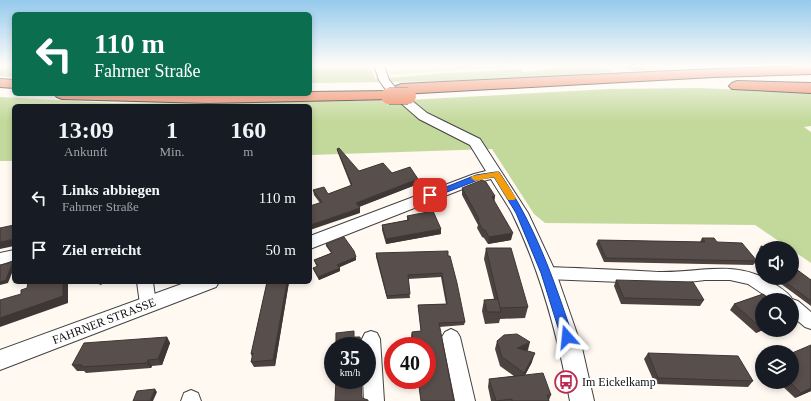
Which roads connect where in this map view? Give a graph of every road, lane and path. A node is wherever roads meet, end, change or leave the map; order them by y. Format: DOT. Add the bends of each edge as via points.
graph roads {
  1 [pos="387,84"];
  2 [pos="471,84"];
  3 [pos="509,84"];
  4 [pos="628,84"];
  5 [pos="670,84"];
  6 [pos="446,87"];
  7 [pos="811,88"];
  8 [pos="0,90"];
  9 [pos="12,91"];
  10 [pos="312,91"];
  11 [pos="395,93"];
  12 [pos="312,95"];
  13 [pos="135,96"];
  14 [pos="283,96"];
  15 [pos="496,174"];
  16 [pos="312,242"];
  17 [pos="12,256"];
  18 [pos="0,259"];
  19 [pos="546,273"];
  20 [pos="145,284"];
  21 [pos="203,284"];
  22 [pos="775,293"];
  23 [pos="148,304"];
  24 [pos="799,312"];
  25 [pos="811,322"];
  26 [pos="451,337"];
  27 [pos="0,360"];
  28 [pos="373,389"];
  29 [pos="374,401"];
  30 [pos="465,401"];
  31 [pos="582,401"];
  1 -- 15 [label="street" via="423,116 475,142"];
  2 -- 6 [label="highway"];
  3 -- 6 [label="highway"];
  4 -- 11 [label="highway"];
  5 -- 7 [label="highway"];
  6 -- 11 [label="highway"];
  8 -- 9 [label="highway"];
  10 -- 11 [label="highway"];
  11 -- 12 [label="highway"];
  13 -- 14 [label="highway"];
  15 -- 16 [label="street" via="479,176"];
  15 -- 19 [label="street" via="520,213"];
  17 -- 18 [label="street"];
  19 -- 22 [label="street" via="675,278 707,273 742,276 756,280"];
  19 -- 31 [label="street" via="571,348"];
  20 -- 23 [label="street"];
  21 -- 23 [label="street, FAHRNER STRASSE"];
  23 -- 27 [label="street, FAHRNER STRASSE"];
  24 -- 25 [label="street"];
  26 -- 30 [label="street"];
  28 -- 29 [label="street"];
}
